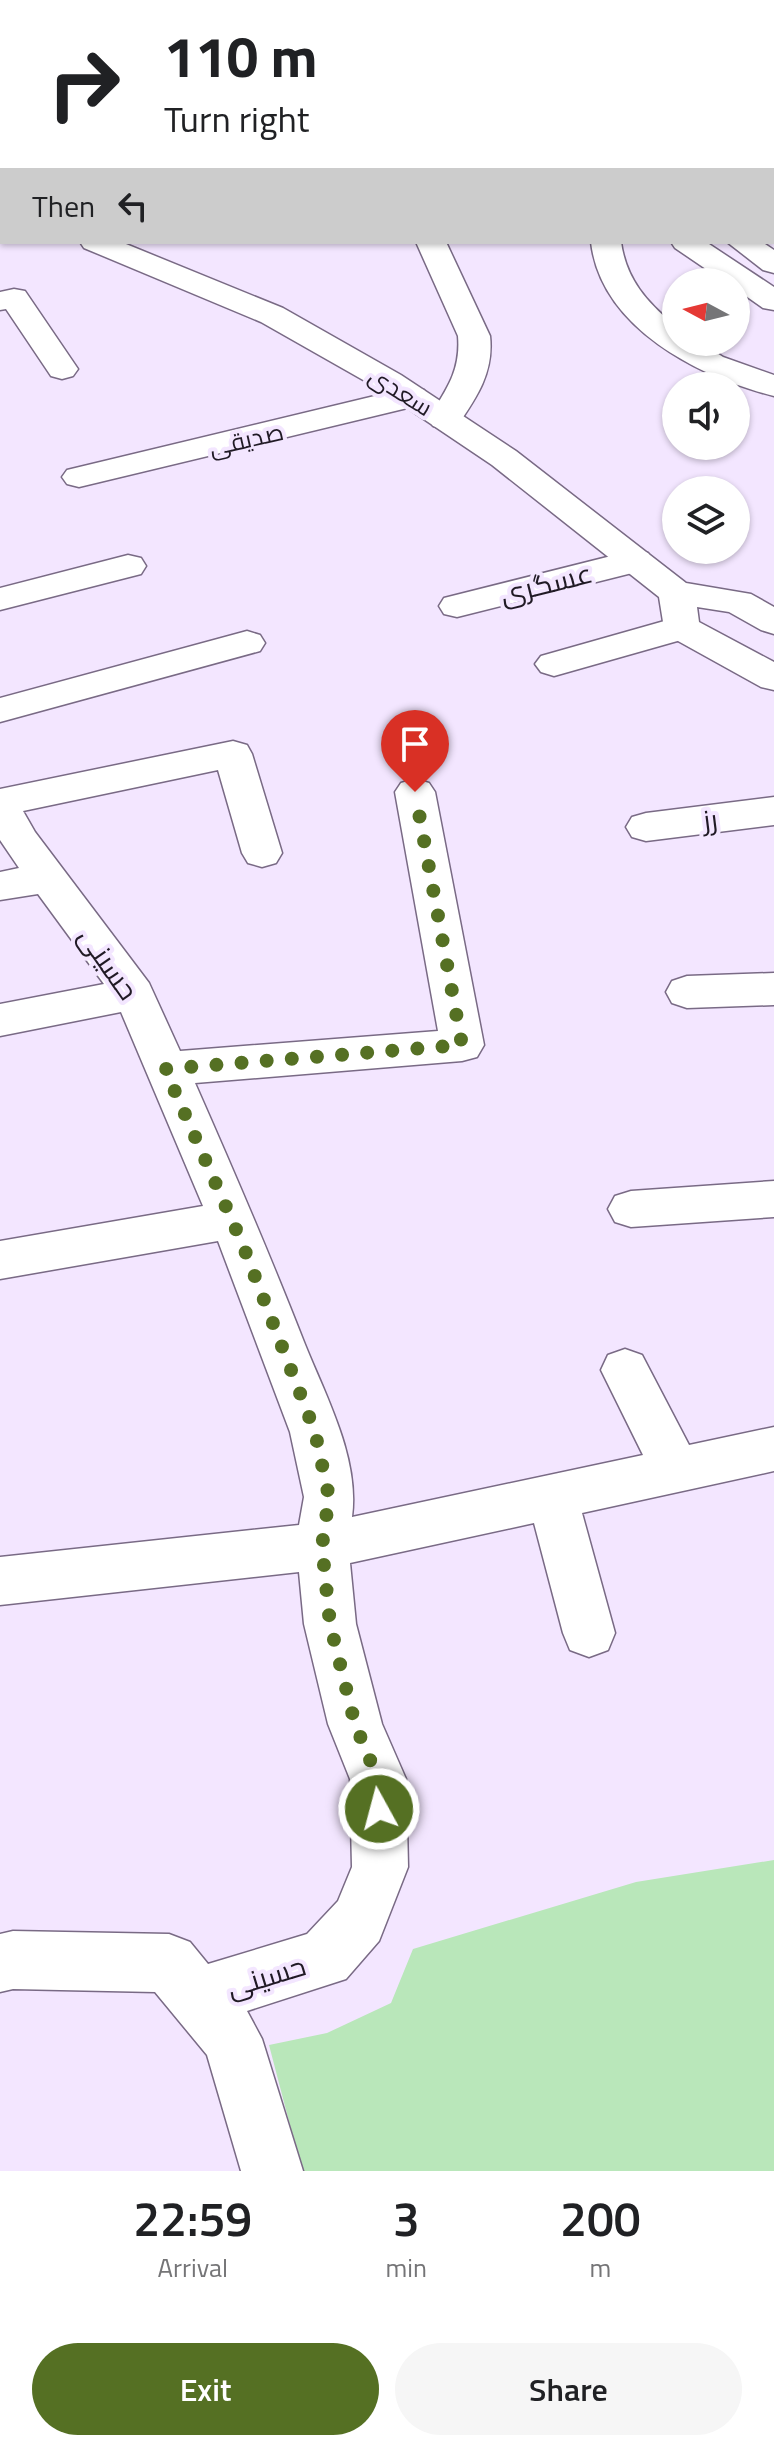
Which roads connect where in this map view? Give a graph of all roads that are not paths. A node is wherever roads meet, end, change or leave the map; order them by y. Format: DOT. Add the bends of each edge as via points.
graph roads {
  1 [pos="100,244"];
  2 [pos="432,244"];
  3 [pos="606,244"];
  4 [pos="689,244"];
  5 [pos="0,301"];
  6 [pos="774,301"];
  7 [pos="662,331"];
  8 [pos="700,356"];
  9 [pos="62,369"];
  10 [pos="774,386"];
  11 [pos="412,397"];
  12 [pos="445,419"];
  13 [pos="79,477"];
  14 [pos="635,561"];
  15 [pos="128,566"];
  16 [pos="0,599"];
  17 [pos="457,606"];
  18 [pos="679,610"];
  19 [pos="774,622"];
  20 [pos="247,643"];
  21 [pos="554,664"];
  22 [pos="774,678"];
  23 [pos="0,710"];
  24 [pos="415,792"];
  25 [pos="0,804"];
  26 [pos="774,811"];
  27 [pos="646,827"];
  28 [pos="262,853"];
  29 [pos="48,878"];
  30 [pos="0,886"];
  31 [pos="774,989"];
  32 [pos="687,992"];
  33 [pos="134,994"];
  34 [pos="0,1020"];
  35 [pos="165,1069"];
  36 [pos="774,1199"];
  37 [pos="631,1209"];
  38 [pos="232,1220"];
  39 [pos="0,1260"];
  40 [pos="625,1370"];
  41 [pos="774,1449"];
  42 [pos="676,1469"];
  43 [pos="552,1496"];
  44 [pos="322,1546"];
  45 [pos="0,1581"];
  46 [pos="589,1633"];
  47 [pos="0,1963"];
  48 [pos="197,1997"];
  49 [pos="272,2171"];
  1 -- 11 [label="street, سعدی" via="272,315"];
  2 -- 12 [label="street" via="477,340 473,372"];
  3 -- 7 [label="street" via="616,282"];
  4 -- 6 [label="street"];
  5 -- 9 [label="street" via="14,298"];
  8 -- 10 [label="street"];
  11 -- 12 [label="street, سعدی"];
  11 -- 13 [label="street, صدیقی"];
  12 -- 14 [label="street, سعدی" via="504,458"];
  14 -- 17 [label="street, عسگری"];
  14 -- 18 [label="street, سعدی"];
  15 -- 16 [label="street"];
  18 -- 19 [label="street, سعدی" via="738,602"];
  18 -- 21 [label="street"];
  18 -- 22 [label="street, سعدی"];
  20 -- 23 [label="street"];
  24 -- 35 [label="street" via="462,1045"];
  25 -- 28 [label="street" via="233,754"];
  25 -- 29 [label="street, حسینی"];
  26 -- 27 [label="street, رز"];
  29 -- 30 [label="street"];
  29 -- 33 [label="street, حسینی"];
  31 -- 32 [label="street"];
  33 -- 34 [label="street"];
  33 -- 35 [label="street, حسینی"];
  35 -- 38 [label="street, حسینی"];
  36 -- 37 [label="street"];
  38 -- 39 [label="street"];
  38 -- 44 [label="street, حسینی" via="315,1432 329,1497"];
  40 -- 42 [label="street"];
  41 -- 42 [label="street"];
  42 -- 43 [label="street"];
  43 -- 44 [label="street"];
  43 -- 46 [label="street"];
  44 -- 45 [label="street"];
  44 -- 48 [label="street, حسینی" via="330,1624 355,1724 378,1779 380,1867 359,1921 325,1958"];
  47 -- 48 [label="street, حسینی" via="169,1963"];
  48 -- 49 [label="street, حسینی" via="232,2039"];
}
